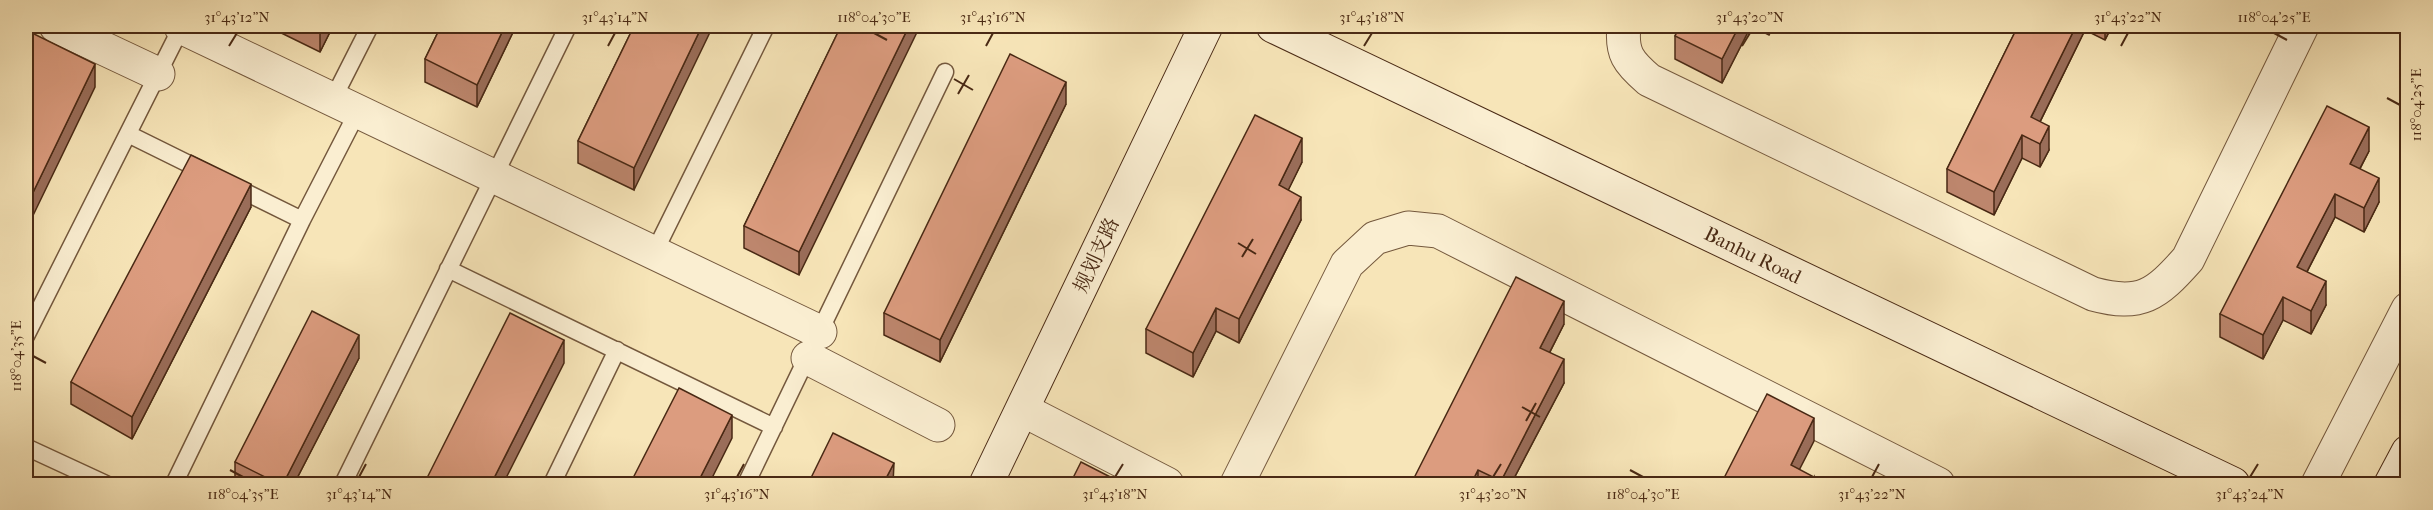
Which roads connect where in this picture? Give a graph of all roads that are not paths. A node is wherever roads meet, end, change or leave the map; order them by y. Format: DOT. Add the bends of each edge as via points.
graph roads {
  1 [pos="56,26"];
  2 [pos="181,26"];
  3 [pos="370,26"];
  4 [pos="568,26"];
  5 [pos="766,26"];
  6 [pos="1206,26"];
  7 [pos="1273,26"];
  8 [pos="1624,26"];
  9 [pos="2302,26"];
  10 [pos="945,72"];
  11 [pos="158,74"];
  12 [pos="345,105"];
  13 [pos="128,134"];
  14 [pos="494,176"];
  15 [pos="302,220"];
  16 [pos="654,253"];
  17 [pos="448,269"];
  18 [pos="2408,309"];
  19 [pos="26,336"];
  20 [pos="814,345"];
  21 [pos="617,350"];
  22 [pos="1023,410"];
  23 [pos="938,425"];
  24 [pos="774,427"];
  25 [pos="26,447"];
  26 [pos="2408,452"];
  27 [pos="106,484"];
  28 [pos="174,484"];
  29 [pos="343,484"];
  30 [pos="552,484"];
  31 [pos="746,484"];
  32 [pos="986,484"];
  33 [pos="1167,484"];
  34 [pos="1238,484"];
  35 [pos="1938,484"];
  36 [pos="2233,484"];
  37 [pos="2318,484"];
  38 [pos="2391,484"];
  1 -- 11 [label="street"];
  2 -- 11 [label="lane"];
  2 -- 12 [label="street"];
  3 -- 12 [label="lane"];
  4 -- 14 [label="lane"];
  5 -- 16 [label="lane"];
  6 -- 22 [label="street, 规划支路"];
  7 -- 36 [label="street, Banhu Road"];
  8 -- 9 [label="street" via="1622,44 1631,65 1649,80 2093,294 2119,301 2148,296 2188,259"];
  10 -- 20 [label="lane"];
  11 -- 13 [label="lane"];
  12 -- 14 [label="street"];
  12 -- 15 [label="lane"];
  13 -- 15 [label="lane"];
  13 -- 19 [label="lane"];
  14 -- 16 [label="street"];
  14 -- 17 [label="lane"];
  15 -- 28 [label="lane"];
  16 -- 20 [label="street"];
  17 -- 21 [label="lane"];
  17 -- 29 [label="lane"];
  18 -- 37 [label="street"];
  20 -- 23 [label="street"];
  20 -- 24 [label="lane"];
  21 -- 24 [label="lane"];
  21 -- 30 [label="lane"];
  22 -- 32 [label="street, 规划支路"];
  22 -- 33 [label="street"];
  24 -- 31 [label="lane"];
  25 -- 27 [label="lane"];
  26 -- 38 [label="street"];
  34 -- 35 [label="street" via="1347,264 1375,238 1408,228 1438,231"];
}
